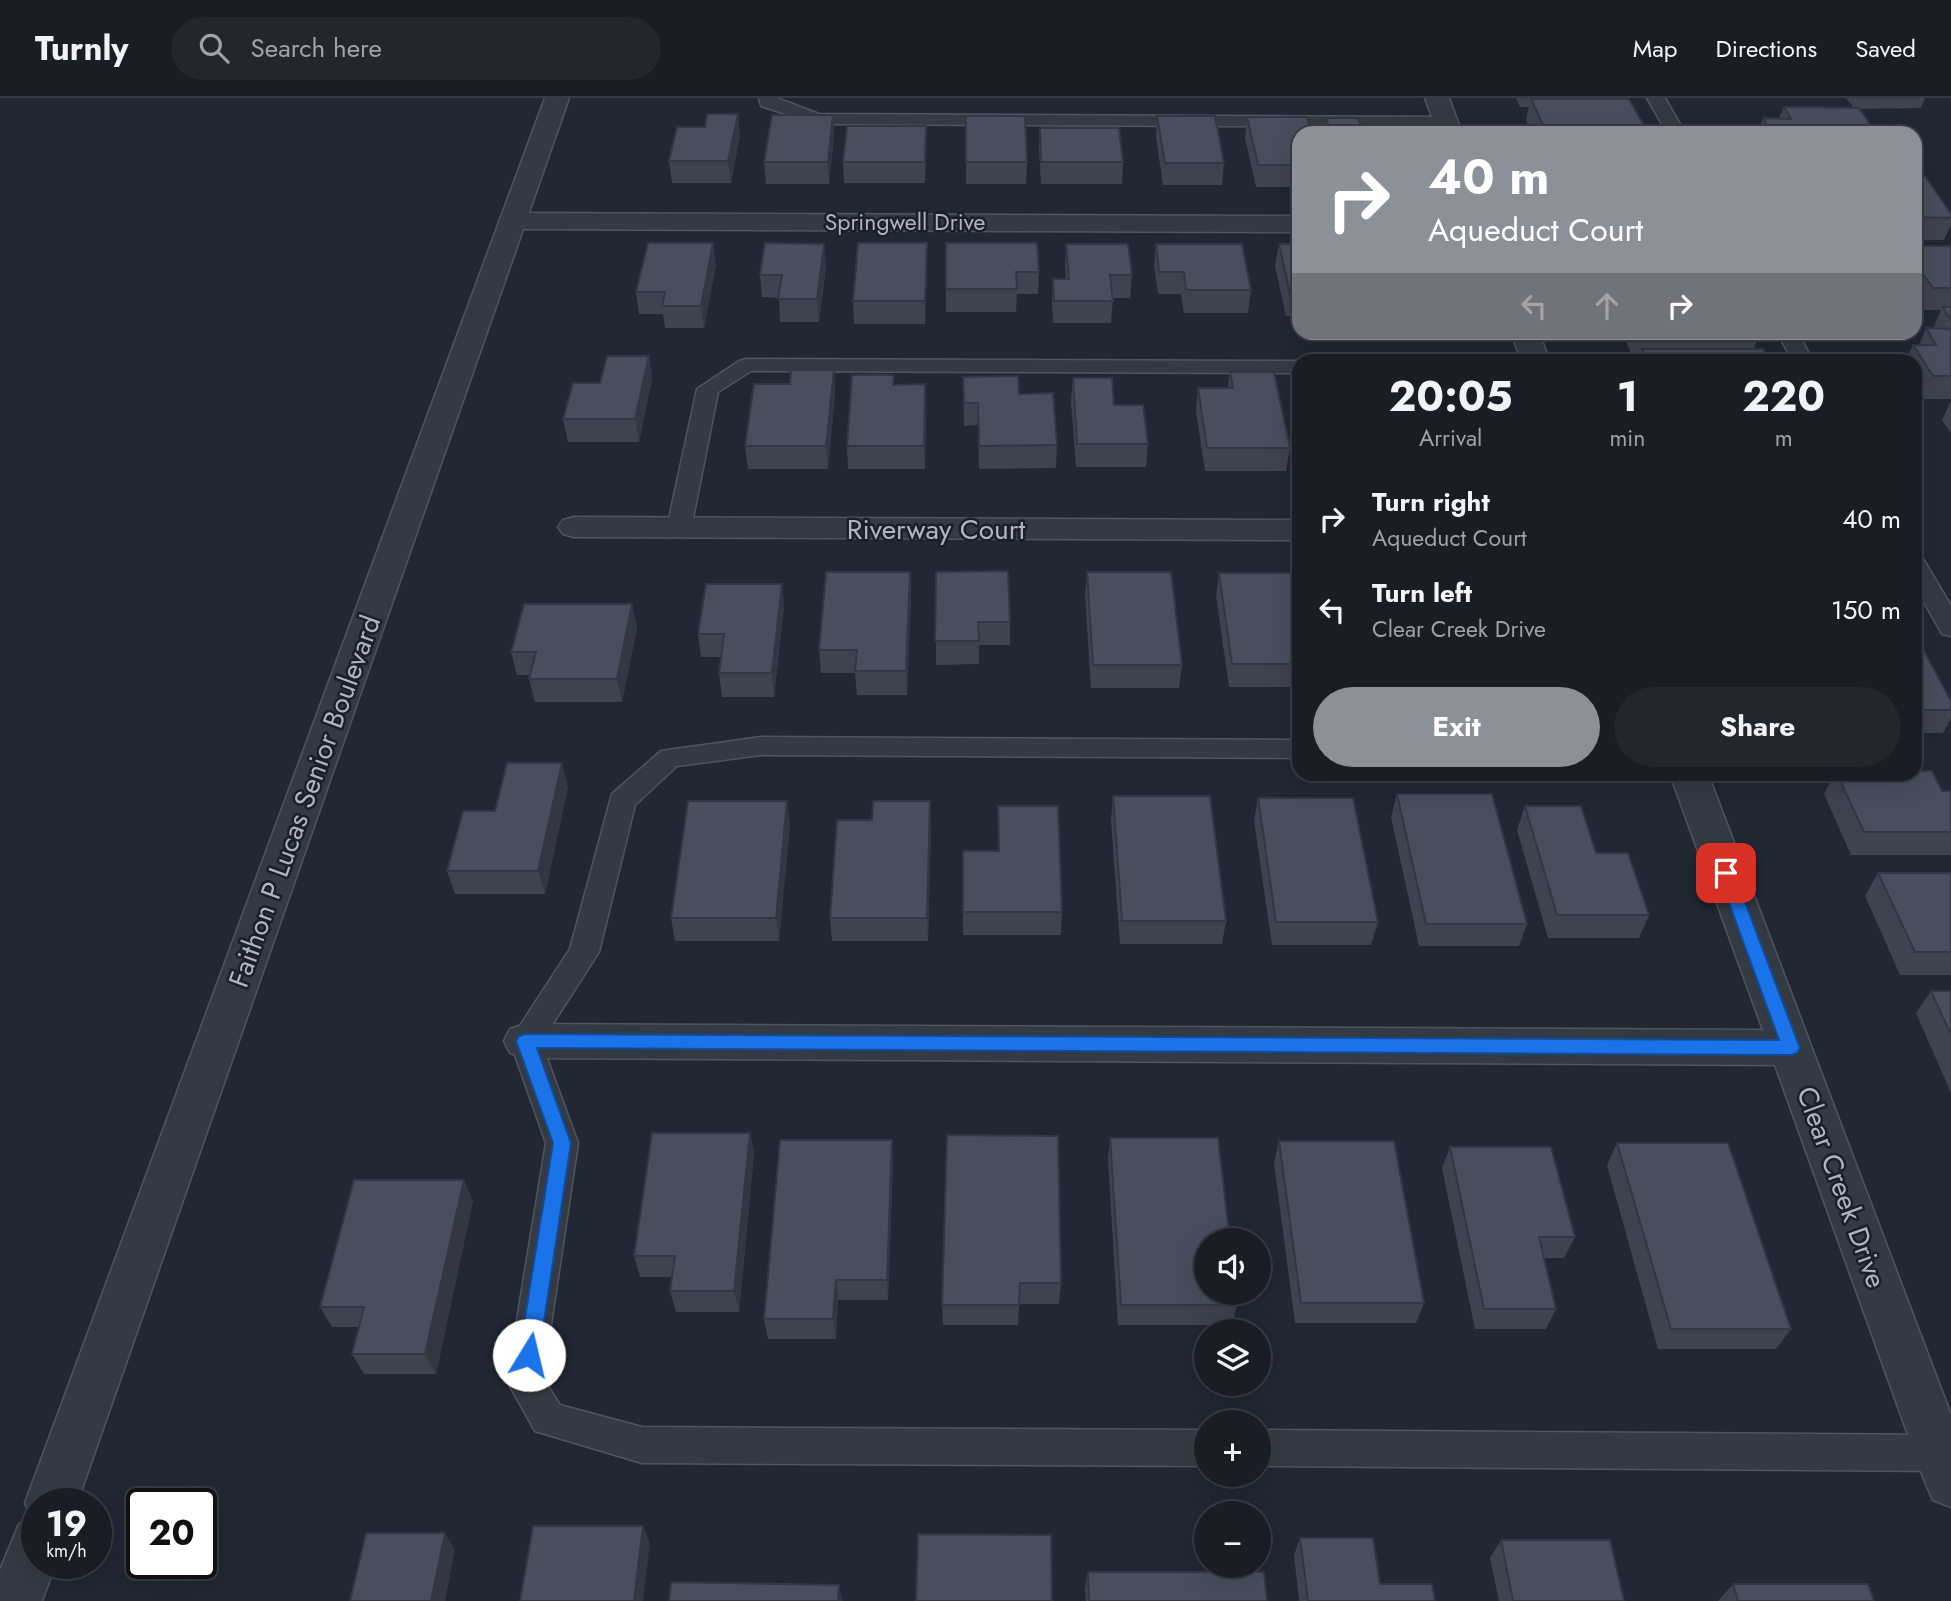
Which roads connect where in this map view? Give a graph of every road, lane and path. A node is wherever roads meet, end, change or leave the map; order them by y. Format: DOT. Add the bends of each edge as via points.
graph roads {
  1 [pos="557,98"];
  2 [pos="768,98"];
  3 [pos="1437,98"];
  4 [pos="1656,98"];
  5 [pos="1369,126"];
  6 [pos="1448,126"];
  7 [pos="1672,126"];
  8 [pos="512,221"];
  9 [pos="1292,224"];
  10 [pos="1292,367"];
  11 [pos="574,527"];
  12 [pos="679,528"];
  13 [pos="1292,530"];
  14 [pos="1922,576"];
  15 [pos="1951,628"];
  16 [pos="1292,749"];
  17 [pos="1692,781"];
  18 [pos="525,1041"];
  19 [pos="1791,1048"];
  20 [pos="1194,1448"];
  21 [pos="1271,1448"];
  22 [pos="1946,1467"];
  23 [pos="56,1488"];
  24 [pos="23,1579"];
  25 [pos="15,1601"];
  1 -- 8 [label="street, Faithon P Lucas Senior Boulevard"];
  2 -- 5 [label="lane" via="767,102 817,119"];
  3 -- 6 [label="street"];
  4 -- 7 [label="lane"];
  8 -- 9 [label="street, Springwell Drive"];
  8 -- 23 [label="street, Faithon P Lucas Senior Boulevard"];
  10 -- 12 [label="lane" via="746,365 709,389"];
  11 -- 12 [label="street, Riverway Court"];
  12 -- 13 [label="street, Riverway Court"];
  14 -- 15 [label="lane"];
  16 -- 18 [label="lane" via="761,746 670,758 622,801 584,952"];
  17 -- 19 [label="street, Clear Creek Drive"];
  18 -- 19 [label="street"];
  18 -- 20 [label="lane" via="562,1143 525,1381 548,1419 642,1445"];
  19 -- 22 [label="street, Clear Creek Drive"];
  21 -- 22 [label="lane"];
  24 -- 25 [label="street"];
}
